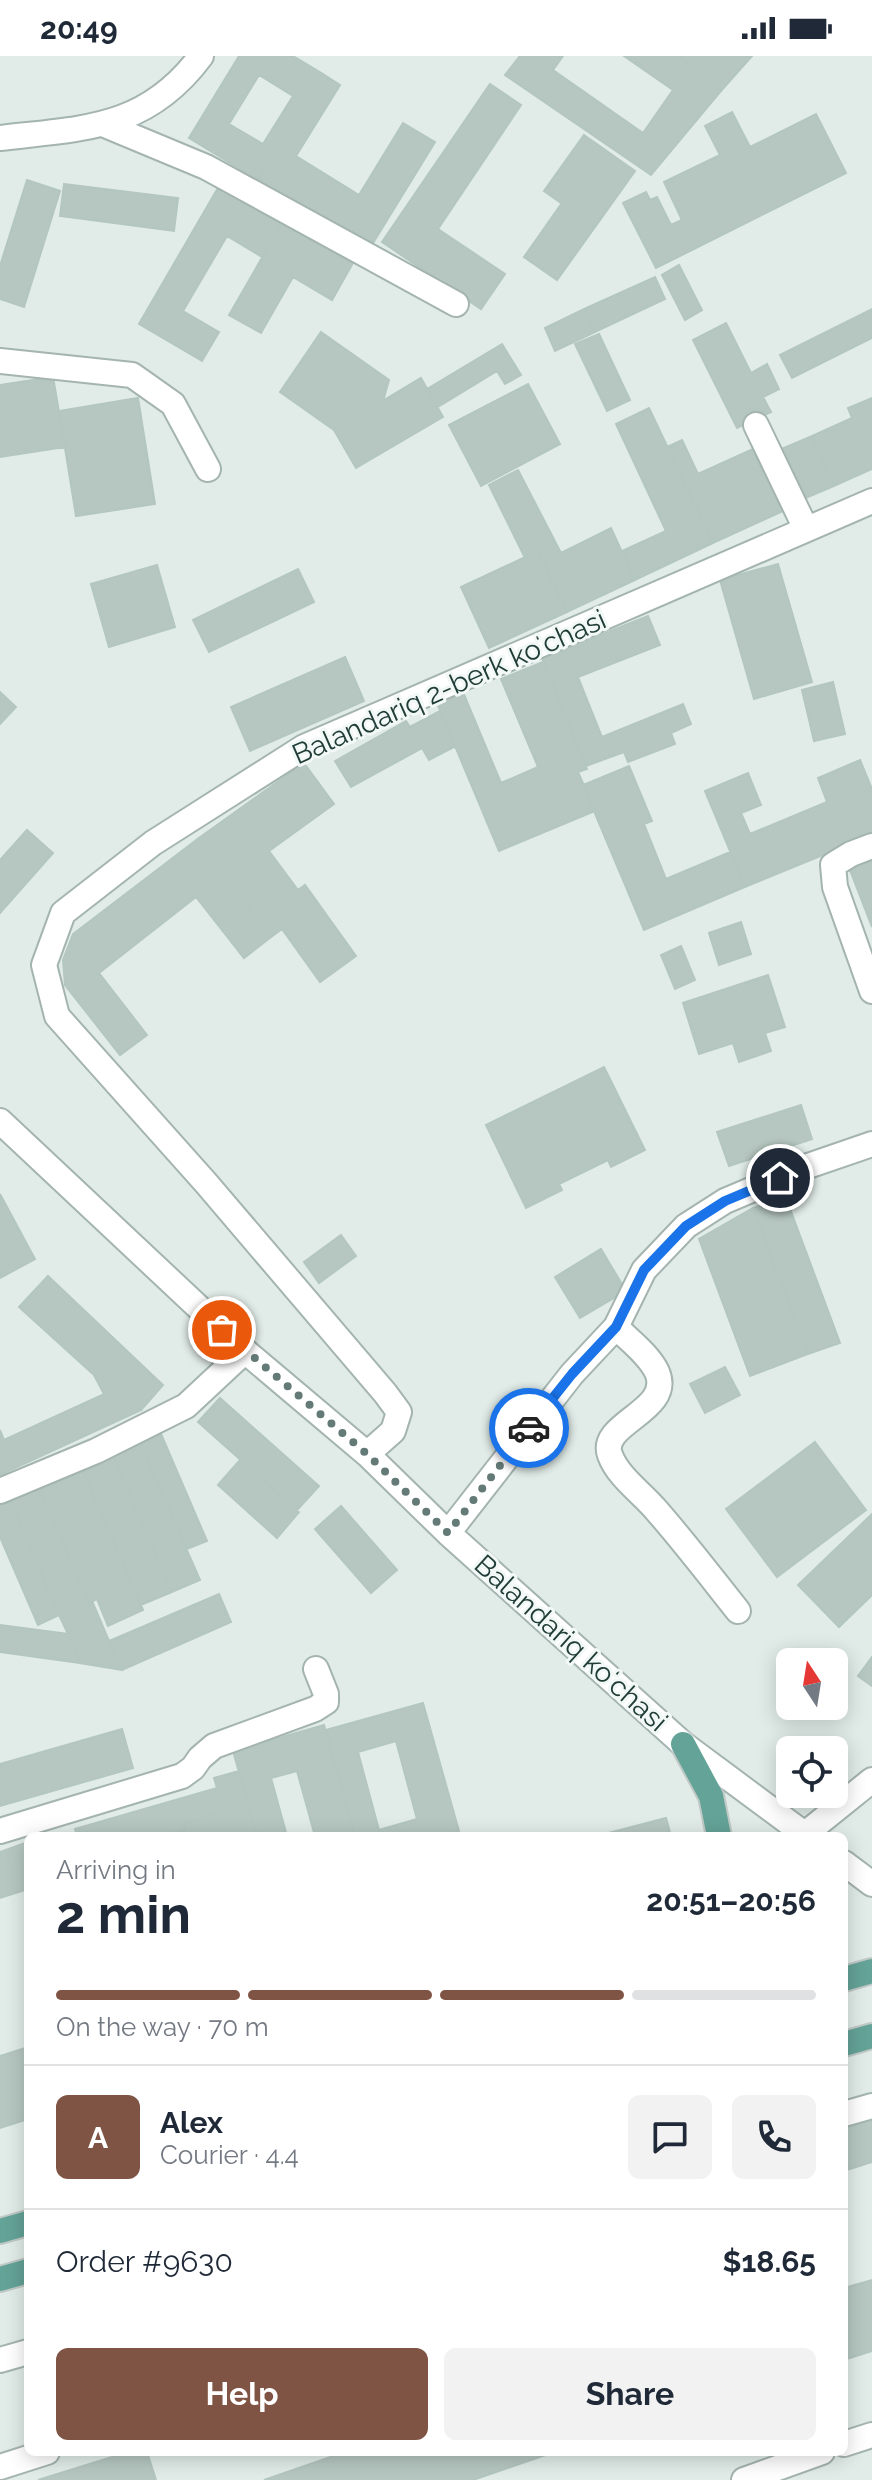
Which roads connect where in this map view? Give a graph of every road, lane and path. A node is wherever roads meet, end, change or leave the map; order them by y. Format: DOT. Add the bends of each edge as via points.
graph roads {
  1 [pos="201,56"];
  2 [pos="105,125"];
  3 [pos="0,138"];
  4 [pos="456,304"];
  5 [pos="0,361"];
  6 [pos="756,425"];
  7 [pos="208,469"];
  8 [pos="872,501"];
  9 [pos="806,529"];
  10 [pos="872,846"];
  11 [pos="872,991"];
  12 [pos="0,1121"];
  13 [pos="872,1144"];
  14 [pos="616,1327"];
  15 [pos="245,1351"];
  16 [pos="367,1454"];
  17 [pos="0,1491"];
  18 [pos="448,1533"];
  19 [pos="738,1611"];
  20 [pos="316,1669"];
  21 [pos="683,1744"];
  22 [pos="872,1780"];
  23 [pos="0,1831"];
  24 [pos="718,1832"];
  25 [pos="802,1832"];
  26 [pos="810,1832"];
  27 [pos="848,1866"];
  28 [pos="872,1884"];
  29 [pos="872,1971"];
  30 [pos="848,1978"];
  31 [pos="872,2036"];
  32 [pos="848,2043"];
  33 [pos="872,2106"];
  34 [pos="848,2113"];
  35 [pos="24,2224"];
  36 [pos="0,2231"];
  37 [pos="24,2272"];
  38 [pos="0,2279"];
  39 [pos="24,2353"];
  40 [pos="0,2360"];
  41 [pos="872,2435"];
  42 [pos="848,2443"];
  43 [pos="34,2456"];
  44 [pos="809,2456"];
  45 [pos="0,2467"];
  46 [pos="772,2467"];
  47 [pos="744,2480"];
  1 -- 2 [label="street" via="155,103"];
  2 -- 3 [label="street"];
  2 -- 4 [label="street" via="206,167"];
  5 -- 7 [label="street" via="132,375 173,404"];
  6 -- 9 [label="street"];
  8 -- 9 [label="street, Balandariq 2-berk koʻchasi"];
  9 -- 16 [label="street, Balandariq 2-berk koʻchasi" via="304,747 153,843 63,913 44,965 57,1016 399,1412 393,1431"];
  10 -- 11 [label="street" via="833,865 835,887"];
  12 -- 15 [label="street, Balandariq koʻchasi"];
  13 -- 14 [label="street" via="725,1201 686,1226 644,1270"];
  14 -- 18 [label="street" via="572,1374"];
  14 -- 19 [label="street" via="652,1364 659,1387 655,1398 610,1441 609,1453"];
  15 -- 16 [label="street, Balandariq koʻchasi"];
  15 -- 17 [label="street" via="186,1406"];
  16 -- 18 [label="street, Balandariq koʻchasi"];
  18 -- 21 [label="street, Balandariq koʻchasi"];
  20 -- 23 [label="street" via="326,1702 315,1709 214,1746 182,1776"];
  21 -- 24 [label="main road" via="711,1796"];
  21 -- 25 [label="street, Balandariq koʻchasi"];
  22 -- 26 [label="street"];
  27 -- 28 [label="street"];
  29 -- 30 [label="main road"];
  31 -- 32 [label="main road"];
  33 -- 34 [label="street"];
  35 -- 36 [label="main road"];
  37 -- 38 [label="main road"];
  39 -- 40 [label="street"];
  41 -- 42 [label="street"];
  43 -- 45 [label="street"];
  44 -- 46 [label="street"];
  46 -- 47 [label="street"];
}
